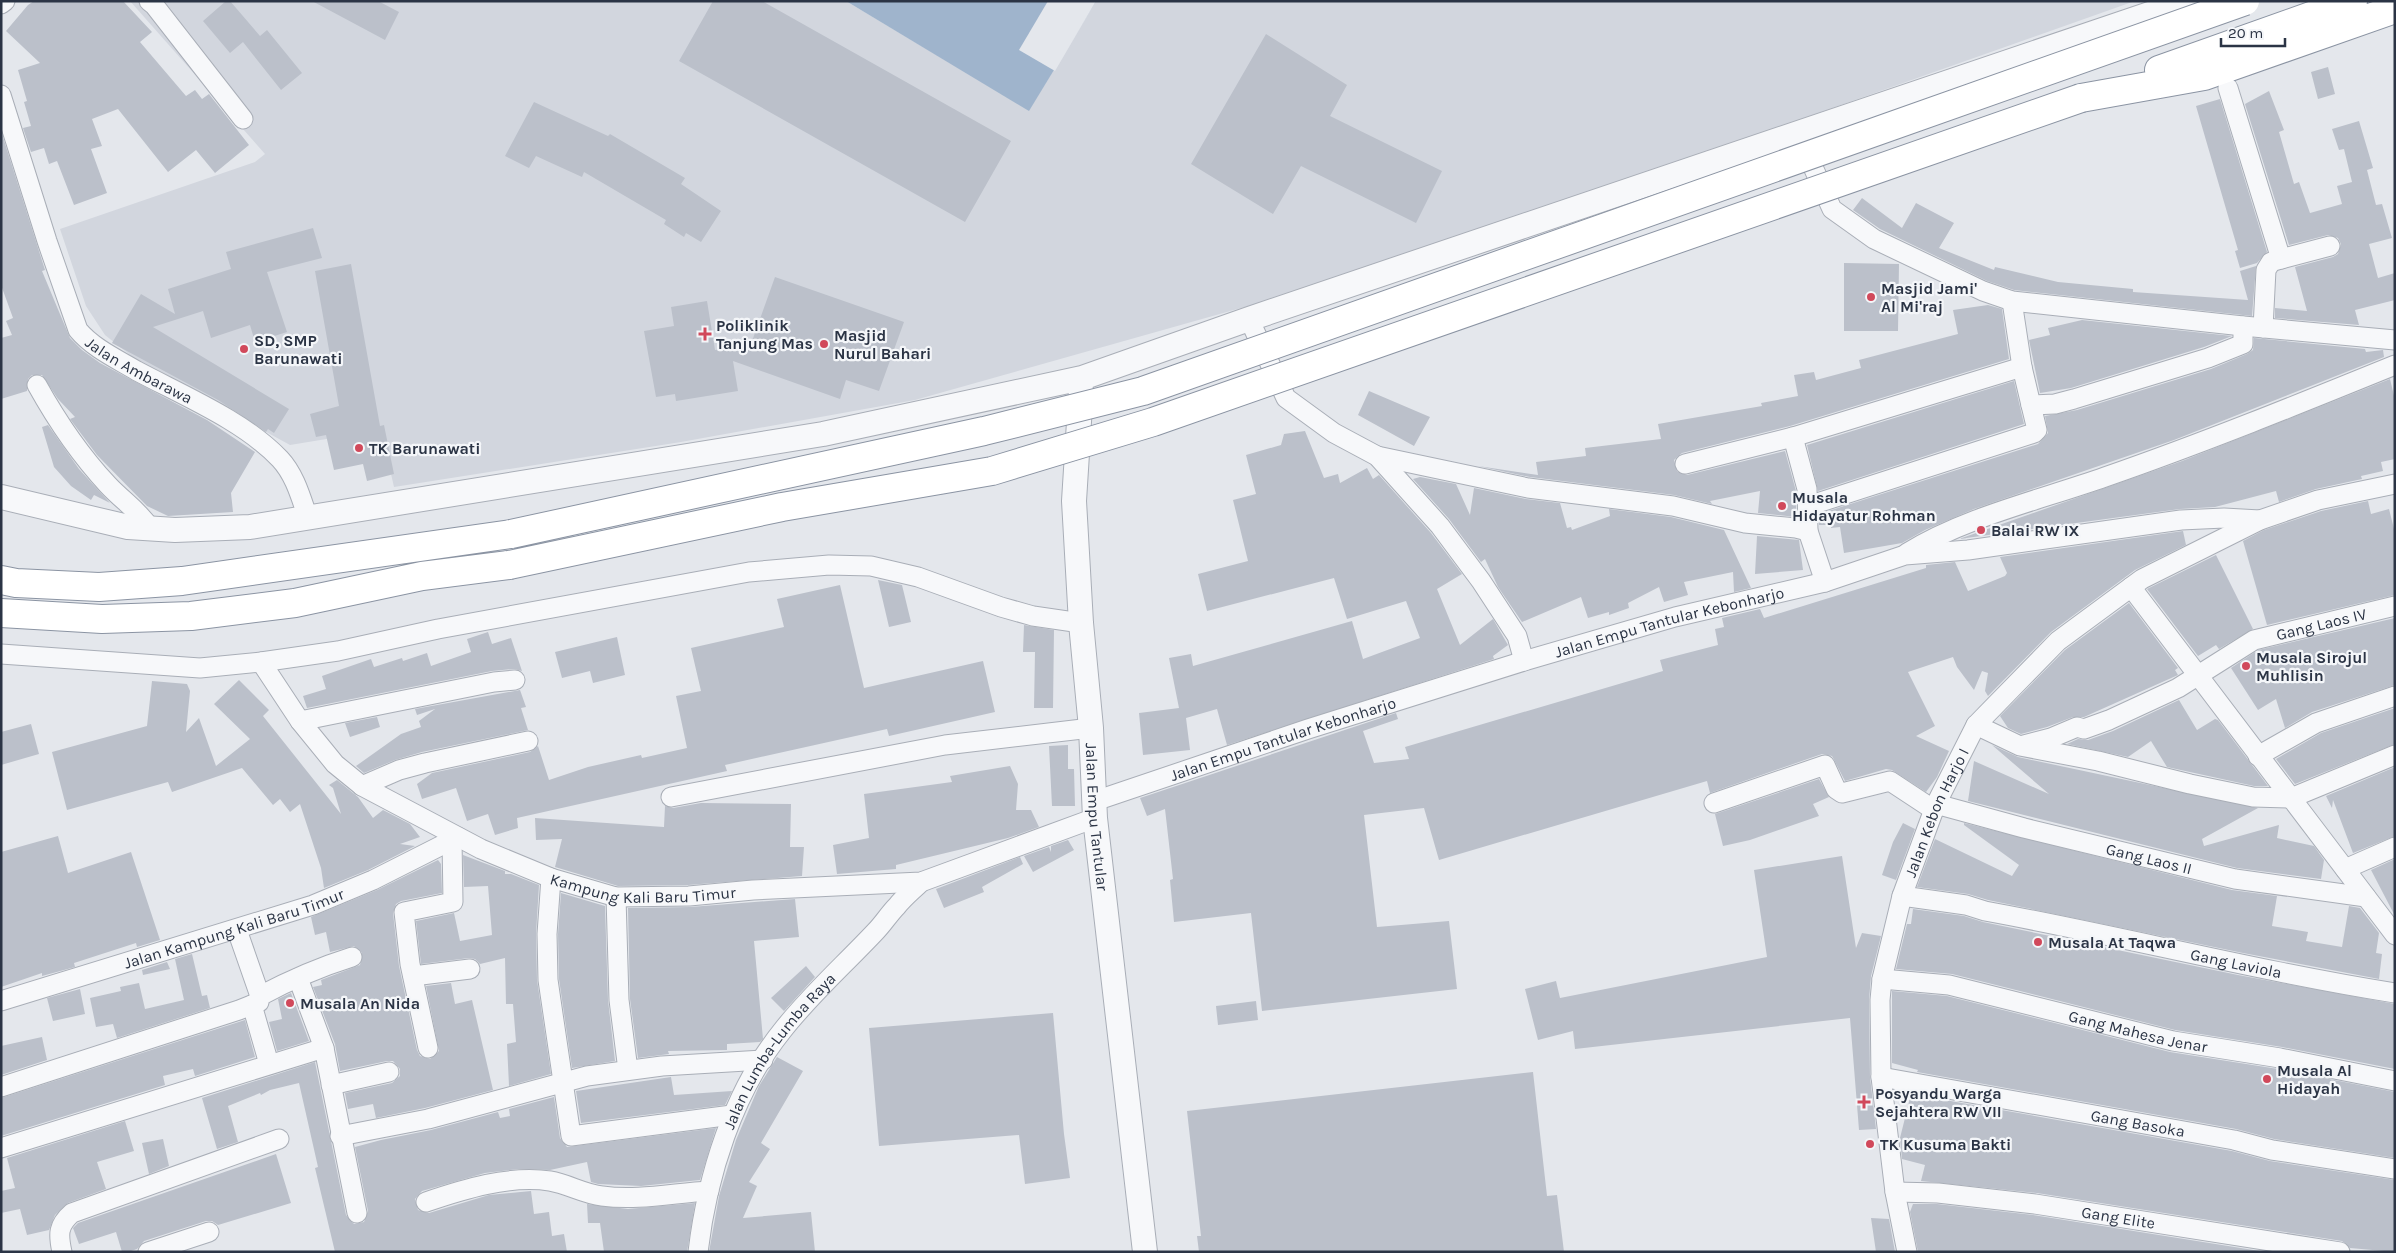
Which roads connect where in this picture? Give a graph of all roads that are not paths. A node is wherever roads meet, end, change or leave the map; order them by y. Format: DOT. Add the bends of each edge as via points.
graph roads {
  1 [pos="5,1"];
  2 [pos="148,1"];
  3 [pos="2188,1"];
  4 [pos="2245,1"];
  5 [pos="2354,1"];
  6 [pos="1,4"];
  7 [pos="2395,10"];
  8 [pos="2228,88"];
  9 [pos="1,95"];
  10 [pos="2080,98"];
  11 [pos="243,119"];
  12 [pos="1799,134"];
  13 [pos="2330,246"];
  14 [pos="2281,259"];
  15 [pos="2012,301"];
  16 [pos="1249,319"];
  17 [pos="2243,326"];
  18 [pos="2263,328"];
  19 [pos="2395,340"];
  20 [pos="2395,365"];
  21 [pos="2022,366"];
  22 [pos="1082,378"];
  23 [pos="37,385"];
  24 [pos="2031,405"];
  25 [pos="1793,437"];
  26 [pos="1377,456"];
  27 [pos="1685,464"];
  28 [pos="2395,484"];
  29 [pos="1,497"];
  30 [pos="1808,506"];
  31 [pos="308,518"];
  32 [pos="2260,520"];
  33 [pos="151,529"];
  34 [pos="1808,531"];
  35 [pos="1905,555"];
  36 [pos="1,580"];
  37 [pos="1825,582"];
  38 [pos="2131,587"];
  39 [pos="2395,606"];
  40 [pos="1,613"];
  41 [pos="1081,623"];
  42 [pos="1,654"];
  43 [pos="1524,661"];
  44 [pos="261,662"];
  45 [pos="2196,676"];
  46 [pos="515,680"];
  47 [pos="2395,696"];
  48 [pos="300,721"];
  49 [pos="1976,725"];
  50 [pos="1091,728"];
  51 [pos="528,741"];
  52 [pos="2020,746"];
  53 [pos="2395,755"];
  54 [pos="2258,756"];
  55 [pos="362,786"];
  56 [pos="671,796"];
  57 [pos="2291,798"];
  58 [pos="1714,802"];
  59 [pos="1935,807"];
  60 [pos="1095,810"];
  61 [pos="455,839"];
  62 [pos="2395,847"];
  63 [pos="2345,869"];
  64 [pos="551,878"];
  65 [pos="921,882"];
  66 [pos="1902,896"];
  67 [pos="616,897"];
  68 [pos="2366,897"];
  69 [pos="237,930"];
  70 [pos="2395,935"];
  71 [pos="352,956"];
  72 [pos="470,969"];
  73 [pos="413,976"];
  74 [pos="298,978"];
  75 [pos="1882,979"];
  76 [pos="2395,993"];
  77 [pos="256,1000"];
  78 [pos="1,1001"];
  79 [pos="324,1048"];
  80 [pos="428,1048"];
  81 [pos="762,1060"];
  82 [pos="269,1064"];
  83 [pos="628,1070"];
  84 [pos="389,1072"];
  85 [pos="1881,1077"];
  86 [pos="564,1081"];
  87 [pos="2395,1081"];
  88 [pos="331,1085"];
  89 [pos="1,1087"];
  90 [pos="732,1116"];
  91 [pos="340,1136"];
  92 [pos="279,1139"];
  93 [pos="1,1148"];
  94 [pos="2395,1169"];
  95 [pos="709,1190"];
  96 [pos="1895,1192"];
  97 [pos="426,1202"];
  98 [pos="357,1213"];
  99 [pos="209,1232"];
  100 [pos="62,1252"];
  101 [pos="148,1252"];
  102 [pos="698,1252"];
  103 [pos="1145,1252"];
  104 [pos="1907,1252"];
  105 [pos="2340,1252"];
  1 -- 6 [label="street"];
  2 -- 11 [label="street"];
  3 -- 12 [label="street"];
  4 -- 36 [label="highway, bridge" via="1144,391 984,431 511,534 182,581 99,587"];
  5 -- 10 [label="highway"];
  7 -- 10 [label="highway" via="2204,76"];
  8 -- 14 [label="street"];
  9 -- 31 [label="street, Jalan Ambarawa" via="78,330 87,341 124,363 242,427 281,459"];
  10 -- 40 [label="highway, bridge" via="1153,422 992,471 782,507 509,565 422,576 294,603 191,616 102,619"];
  12 -- 15 [label="street" via="1832,209 1874,239 1983,291"];
  12 -- 16 [label="street"];
  13 -- 14 [label="street"];
  14 -- 18 [label="street" via="2271,262 2266,270"];
  15 -- 17 [label="street"];
  15 -- 21 [label="street"];
  16 -- 22 [label="street"];
  16 -- 26 [label="street" via="1286,398 1334,433"];
  17 -- 18 [label="street"];
  17 -- 24 [label="street" via="2243,344 2208,358 2055,404"];
  18 -- 19 [label="street"];
  20 -- 35 [label="street" via="2242,427 2106,477 1949,529"];
  21 -- 24 [label="street"];
  21 -- 25 [label="street"];
  22 -- 31 [label="street" via="823,434"];
  22 -- 41 [label="street, Jalan Empu Tantular" via="1074,501"];
  23 -- 33 [label="street" via="64,432 109,486 139,512"];
  24 -- 30 [label="street" via="2037,430 2034,433"];
  25 -- 27 [label="street"];
  25 -- 30 [label="street" via="1807,489"];
  26 -- 34 [label="street" via="1520,487 1673,506 1746,523"];
  26 -- 43 [label="street" via="1440,526 1481,581 1517,636"];
  28 -- 32 [label="street" via="2318,500"];
  29 -- 33 [label="street" via="128,527"];
  30 -- 34 [label="street"];
  31 -- 33 [label="street" via="250,527"];
  32 -- 35 [label="street, Jalan Empu Tantular Kebonharjo" via="2181,520 1968,550"];
  32 -- 38 [label="street, Jalan Kebon Harjo I"];
  34 -- 37 [label="street"];
  35 -- 37 [label="street, Jalan Empu Tantular Kebonharjo"];
  37 -- 43 [label="street, Jalan Empu Tantular Kebonharjo" via="1675,617"];
  38 -- 45 [label="street"];
  38 -- 49 [label="street, Jalan Kebon Harjo I" via="2058,642"];
  39 -- 45 [label="street, Gang Laos IV" via="2254,640"];
  41 -- 44 [label="street" via="1009,610 918,577 871,566 829,565 721,577 438,629 338,651"];
  41 -- 50 [label="street, Jalan Empu Tantular"];
  42 -- 44 [label="street" via="200,668"];
  43 -- 60 [label="street, Jalan Empu Tantular Kebonharjo" via="1308,729"];
  44 -- 48 [label="street, Kampung Kali Baru Timur"];
  45 -- 52 [label="street, Gang Laos IV" via="2178,688 2087,729 2077,727"];
  45 -- 54 [label="street"];
  46 -- 48 [label="street"];
  47 -- 54 [label="street" via="2316,722"];
  48 -- 55 [label="street, Kampung Kali Baru Timur" via="335,764"];
  49 -- 52 [label="street"];
  49 -- 59 [label="street, Jalan Kebon Harjo I"];
  50 -- 56 [label="street" via="945,745"];
  50 -- 60 [label="street, Jalan Empu Tantular"];
  51 -- 55 [label="street" via="417,765"];
  52 -- 57 [label="street" via="2253,797"];
  53 -- 57 [label="street"];
  54 -- 57 [label="street"];
  55 -- 61 [label="street, Kampung Kali Baru Timur"];
  57 -- 63 [label="street"];
  58 -- 59 [label="street, Gang Laos II" via="1825,765 1836,789 1842,793 1890,781"];
  59 -- 66 [label="street, Jalan Kebon Harjo I"];
  59 -- 68 [label="street, Gang Laos II" via="2235,879"];
  60 -- 65 [label="street, Kampung Kali Baru Timur"];
  60 -- 103 [label="street, Jalan Empu Tantular"];
  61 -- 64 [label="street, Kampung Kali Baru Timur"];
  61 -- 69 [label="street, Jalan Kampung Kali Baru Timur" via="374,880 313,905"];
  61 -- 73 [label="street" via="453,902 404,912"];
  62 -- 63 [label="street"];
  63 -- 68 [label="street"];
  64 -- 67 [label="street, Kampung Kali Baru Timur"];
  64 -- 86 [label="street" via="546,934 548,980"];
  65 -- 67 [label="street, Kampung Kali Baru Timur" via="689,896"];
  65 -- 81 [label="street, Jalan Lumba-Lumba Raya" via="896,906 878,930 817,989"];
  66 -- 75 [label="street, Jalan Kebon Harjo I"];
  66 -- 76 [label="street, Gang Laviola" via="1966,905"];
  67 -- 83 [label="street" via="619,1000"];
  68 -- 70 [label="street"];
  69 -- 77 [label="street"];
  69 -- 78 [label="street, Jalan Kampung Kali Baru Timur"];
  71 -- 74 [label="street" via="308,971"];
  72 -- 73 [label="street"];
  73 -- 80 [label="street"];
  74 -- 77 [label="street"];
  74 -- 79 [label="street"];
  75 -- 85 [label="street, Jalan Kebon Harjo I"];
  75 -- 87 [label="street, Gang Mahesa Jenar" via="1949,985 2173,1041"];
  77 -- 82 [label="street"];
  77 -- 89 [label="street" via="156,1038"];
  79 -- 82 [label="street"];
  79 -- 88 [label="street"];
  81 -- 83 [label="street"];
  81 -- 90 [label="street, Jalan Lumba-Lumba Raya"];
  82 -- 93 [label="street"];
  83 -- 86 [label="street"];
  84 -- 88 [label="street"];
  85 -- 94 [label="street, Gang Basoka" via="2234,1140 2272,1150"];
  85 -- 96 [label="street, Jalan Kebon Harjo I"];
  86 -- 90 [label="street" via="569,1134 574,1137"];
  86 -- 91 [label="street" via="428,1119"];
  88 -- 91 [label="street"];
  90 -- 95 [label="street, Jalan Lumba-Lumba Raya"];
  91 -- 98 [label="street"];
  92 -- 100 [label="street" via="72,1213 62,1221 59,1230"];
  95 -- 97 [label="street" via="654,1196 603,1196 547,1181 509,1182 462,1190"];
  95 -- 102 [label="street, Jalan Lumba-Lumba Raya"];
  96 -- 104 [label="street, Jalan Kebon Harjo I"];
  96 -- 105 [label="street, Gang Elite" via="1938,1193 2035,1204"];
  99 -- 101 [label="street"];
}
